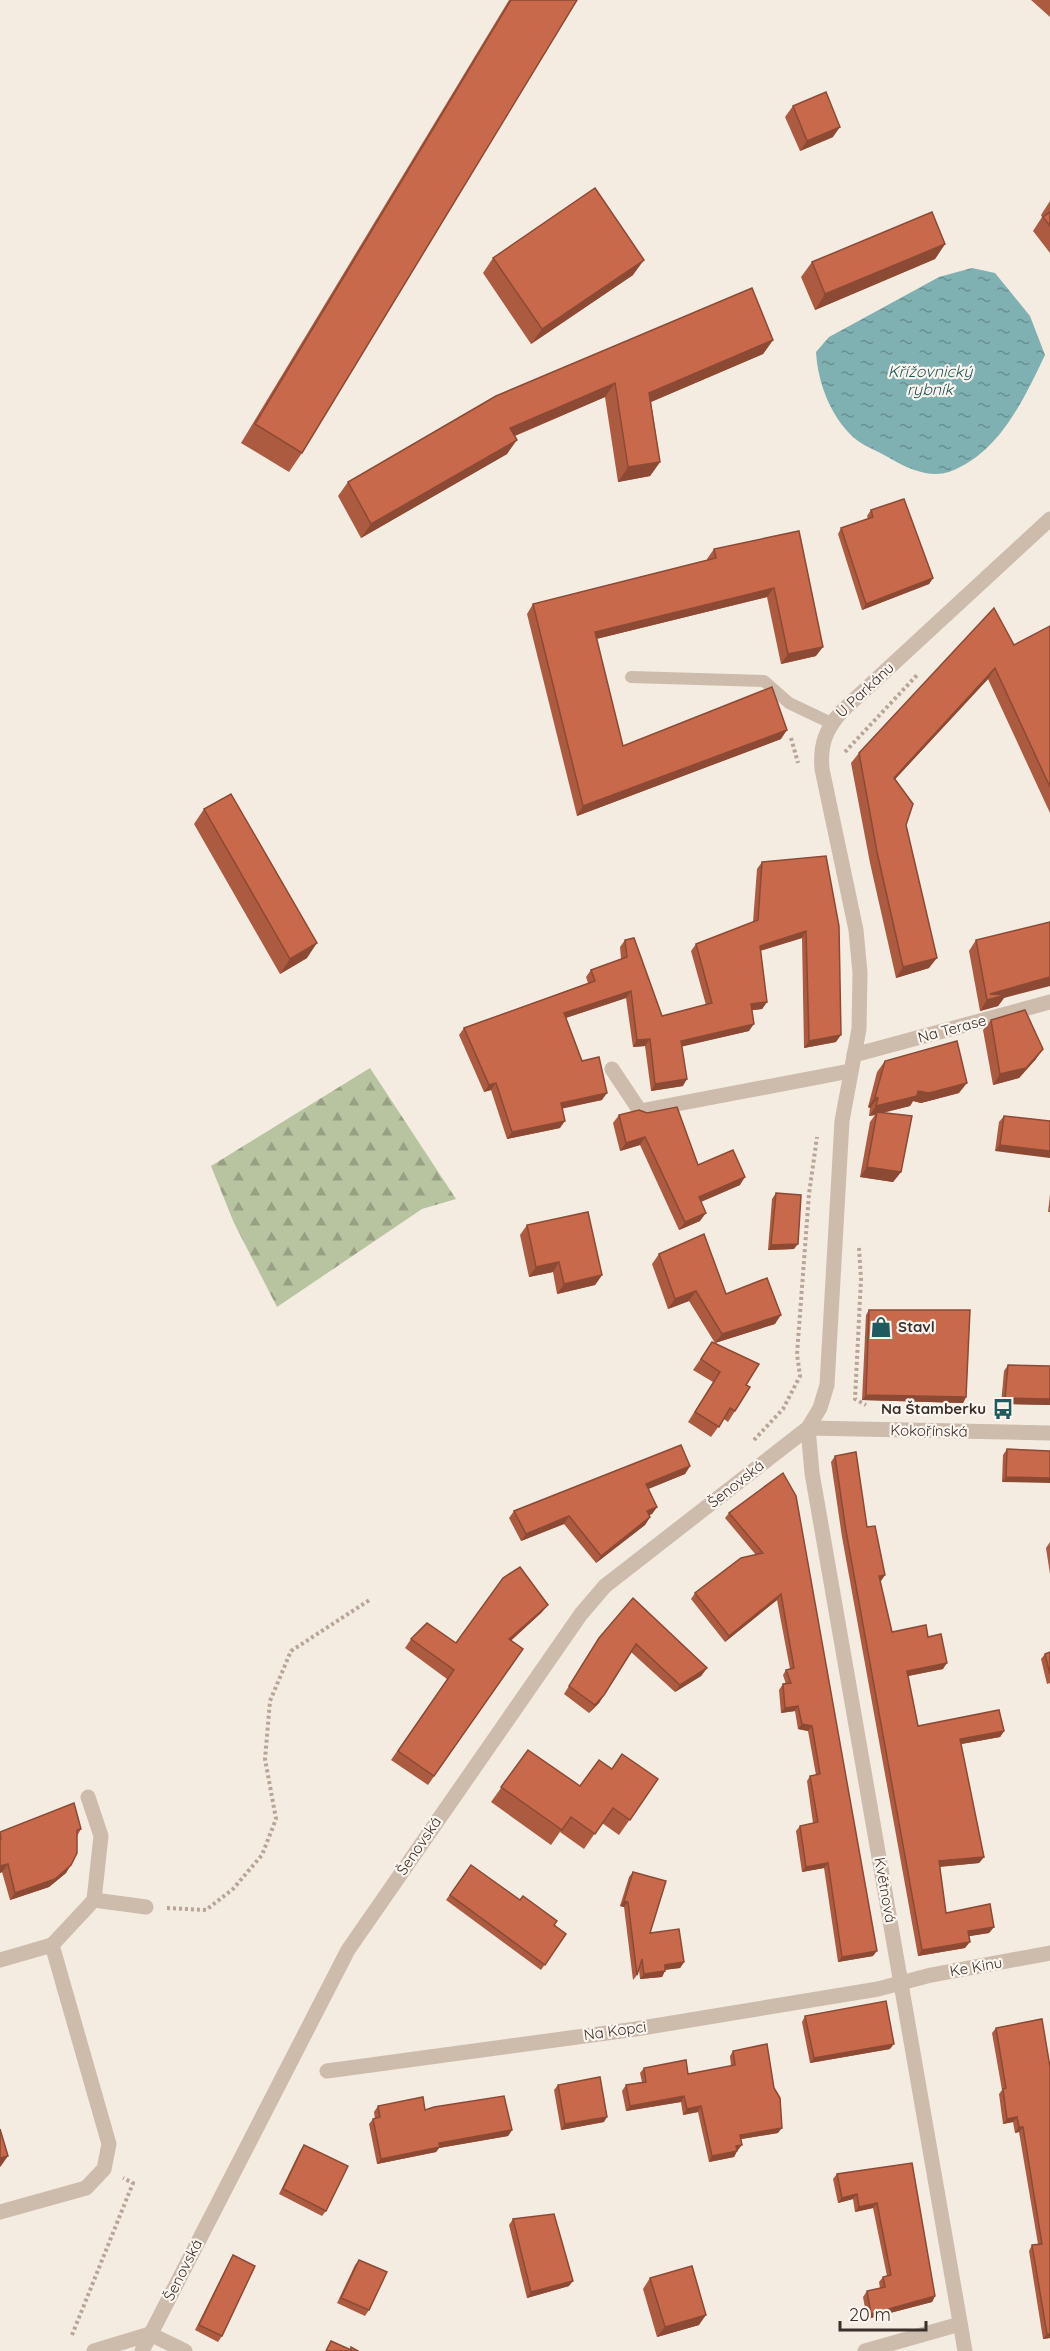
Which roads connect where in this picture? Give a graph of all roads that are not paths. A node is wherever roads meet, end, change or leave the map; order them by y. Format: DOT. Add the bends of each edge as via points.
graph roads {
  1 [pos="1050,519"];
  2 [pos="631,677"];
  3 [pos="831,723"];
  4 [pos="1050,1002"];
  5 [pos="854,1055"];
  6 [pos="612,1069"];
  7 [pos="850,1071"];
  8 [pos="808,1428"];
  9 [pos="1050,1433"];
  10 [pos="88,1797"];
  11 [pos="94,1900"];
  12 [pos="146,1907"];
  13 [pos="52,1945"];
  14 [pos="1050,1953"];
  15 [pos="0,1960"];
  16 [pos="902,1984"];
  17 [pos="327,2071"];
  18 [pos="0,2212"];
  19 [pos="960,2324"];
  20 [pos="150,2334"];
  21 [pos="94,2351"];
  22 [pos="142,2351"];
  23 [pos="185,2351"];
  24 [pos="866,2351"];
  25 [pos="965,2351"];
  1 -- 3 [label="street, U Parkánu"];
  2 -- 3 [label="lane" via="764,681 789,703"];
  3 -- 5 [label="street, U Parkánu" via="820,753 858,940 859,1029"];
  4 -- 5 [label="street, Na Terase"];
  5 -- 7 [label="street"];
  6 -- 7 [label="street" via="640,1112"];
  7 -- 8 [label="street" via="842,1122 827,1385"];
  8 -- 9 [label="street, Kokořínská"];
  8 -- 16 [label="street, Květnová" via="812,1473"];
  8 -- 20 [label="street, Šenovská" via="605,1586 581,1614 348,1950"];
  10 -- 11 [label="street" via="101,1836"];
  11 -- 12 [label="street"];
  11 -- 13 [label="street"];
  13 -- 15 [label="street"];
  13 -- 18 [label="street" via="109,2144 104,2169 86,2188"];
  14 -- 16 [label="street, Ke Kinu"];
  16 -- 17 [label="street, Na Kopci" via="636,2029"];
  16 -- 19 [label="street, Květnová"];
  19 -- 24 [label="street"];
  19 -- 25 [label="street, Květnová"];
  20 -- 21 [label="street"];
  20 -- 22 [label="street, Šenovská"];
  20 -- 23 [label="street"];
}
